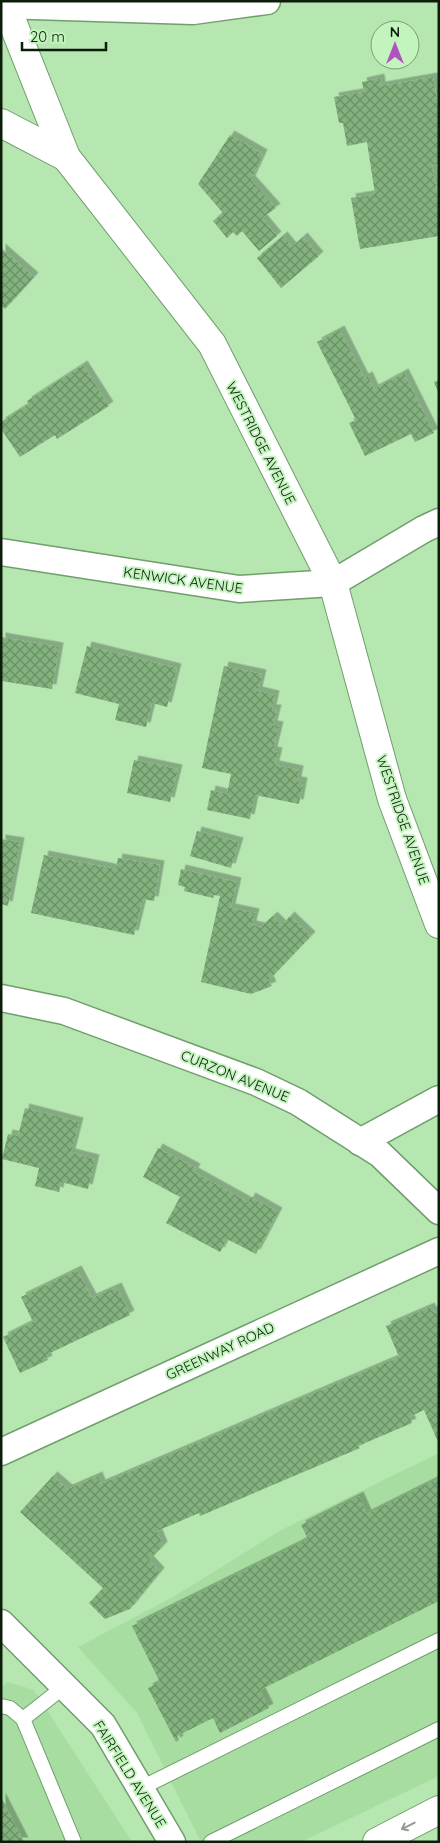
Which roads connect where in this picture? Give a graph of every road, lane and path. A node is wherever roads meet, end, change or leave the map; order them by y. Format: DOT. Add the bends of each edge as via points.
graph roads {
  1 [pos="266,1"];
  2 [pos="4,4"];
  3 [pos="1,122"];
  4 [pos="66,157"];
  5 [pos="439,522"];
  6 [pos="1,552"];
  7 [pos="333,583"];
  8 [pos="439,924"];
  9 [pos="1,998"];
  10 [pos="439,1099"];
  11 [pos="360,1142"];
  12 [pos="439,1211"];
  13 [pos="439,1251"];
  14 [pos="1,1452"];
  15 [pos="1,1623"];
  16 [pos="439,1640"];
  17 [pos="65,1686"];
  18 [pos="1,1706"];
  19 [pos="23,1719"];
  20 [pos="439,1729"];
  21 [pos="141,1788"];
  22 [pos="439,1810"];
  23 [pos="74,1842"];
  24 [pos="172,1842"];
  25 [pos="210,1842"];
  26 [pos="377,1842"];
  1 -- 2 [label="street" via="193,11"];
  2 -- 4 [label="street, WESTRIDGE AVENUE"];
  3 -- 4 [label="street"];
  4 -- 7 [label="street, WESTRIDGE AVENUE" via="212,344"];
  5 -- 7 [label="street, KENWICK AVENUE"];
  6 -- 7 [label="street, KENWICK AVENUE" via="239,590"];
  7 -- 8 [label="street, WESTRIDGE AVENUE" via="392,799"];
  9 -- 11 [label="street, CURZON AVENUE" via="64,1011 256,1082 298,1102"];
  10 -- 11 [label="street"];
  11 -- 12 [label="street, CURZON AVENUE" via="380,1154"];
  13 -- 14 [label="street, GREENWAY ROAD"];
  15 -- 17 [label="street, FAIRFIELD AVENUE"];
  16 -- 21 [label="lane"];
  17 -- 19 [label="lane"];
  17 -- 21 [label="street, FAIRFIELD AVENUE" via="103,1725"];
  18 -- 19 [label="lane" via="10,1708"];
  19 -- 23 [label="lane"];
  20 -- 25 [label="lane"];
  21 -- 24 [label="street, FAIRFIELD AVENUE"];
  22 -- 26 [label="street, one-way"];
}
